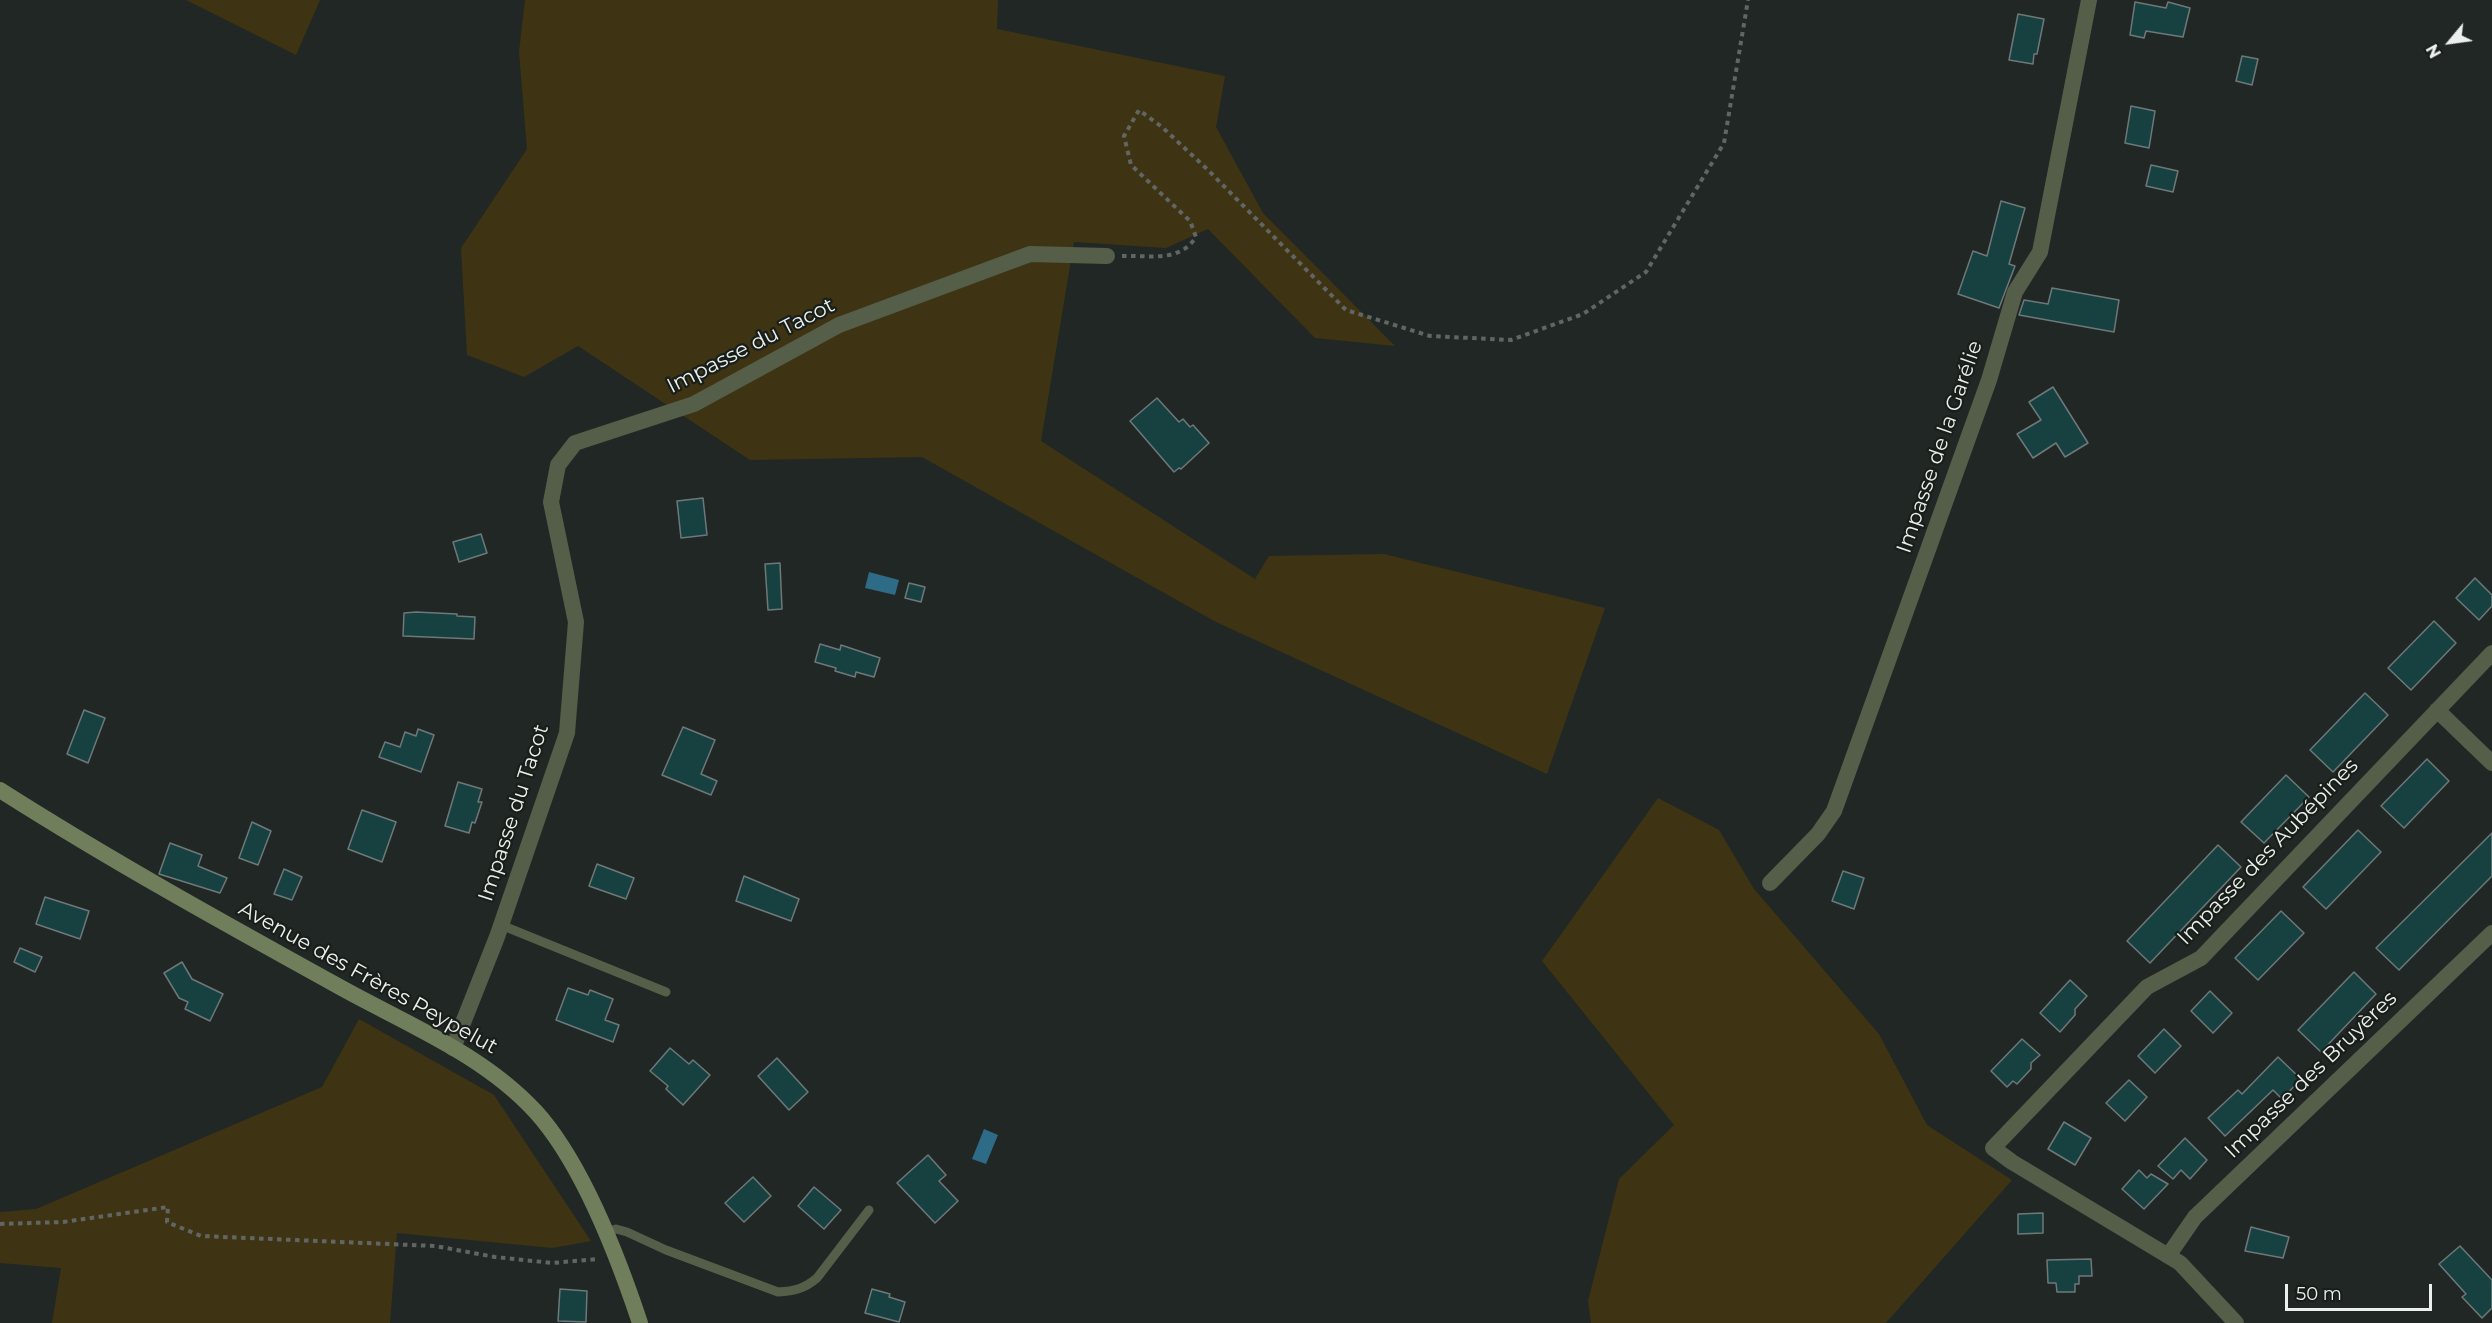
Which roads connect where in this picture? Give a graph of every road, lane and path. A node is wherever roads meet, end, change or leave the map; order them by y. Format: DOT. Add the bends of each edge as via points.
graph roads {
  1 [pos="1748,0"];
  2 [pos="2089,0"];
  3 [pos="1107,256"];
  4 [pos="2492,653"];
  5 [pos="2437,710"];
  6 [pos="2492,763"];
  7 [pos="0,790"];
  8 [pos="1770,883"];
  9 [pos="501,925"];
  10 [pos="2492,933"];
  11 [pos="666,992"];
  12 [pos="453,1048"];
  13 [pos="869,1210"];
  14 [pos="0,1224"];
  15 [pos="605,1232"];
  16 [pos="613,1253"];
  17 [pos="2168,1256"];
  18 [pos="640,1323"];
  19 [pos="2236,1323"];
  1 -- 3 [label="path" via="1724,143 1646,272 1583,314 1511,340 1430,336 1346,310 1208,170 1139,110 1124,136 1131,165 1190,221 1196,237 1190,247 1177,255"];
  2 -- 8 [label="street, Impasse de la Garélie" via="2040,252 2015,292 1989,380 1834,811 1818,834"];
  3 -- 9 [label="street, Impasse du Tacot" via="1030,254 839,326 694,404 575,443 558,465 551,502 576,622 567,733"];
  4 -- 5 [label="street, Impasse des Aubépines"];
  5 -- 6 [label="street"];
  5 -- 17 [label="street, Impasse des Aubépines" via="2201,958 2147,987 1993,1148"];
  7 -- 12 [label="main road, Avenue des Frères Peypelut" via="185,901"];
  9 -- 11 [label="lane"];
  9 -- 12 [label="street, Impasse du Tacot"];
  10 -- 17 [label="street, Impasse des Bruyères" via="2195,1217"];
  12 -- 15 [label="main road, Avenue des Frères Peypelut" via="513,1089 557,1138"];
  13 -- 15 [label="lane" via="817,1278 793,1291 778,1292 627,1232"];
  14 -- 16 [label="path" via="63,1222 168,1207 167,1222 201,1236 435,1246 552,1263 594,1261"];
  15 -- 16 [label="main road, Avenue des Frères Peypelut"];
  16 -- 18 [label="main road, Avenue des Frères Peypelut"];
  17 -- 19 [label="street" via="2180,1263"];
}
